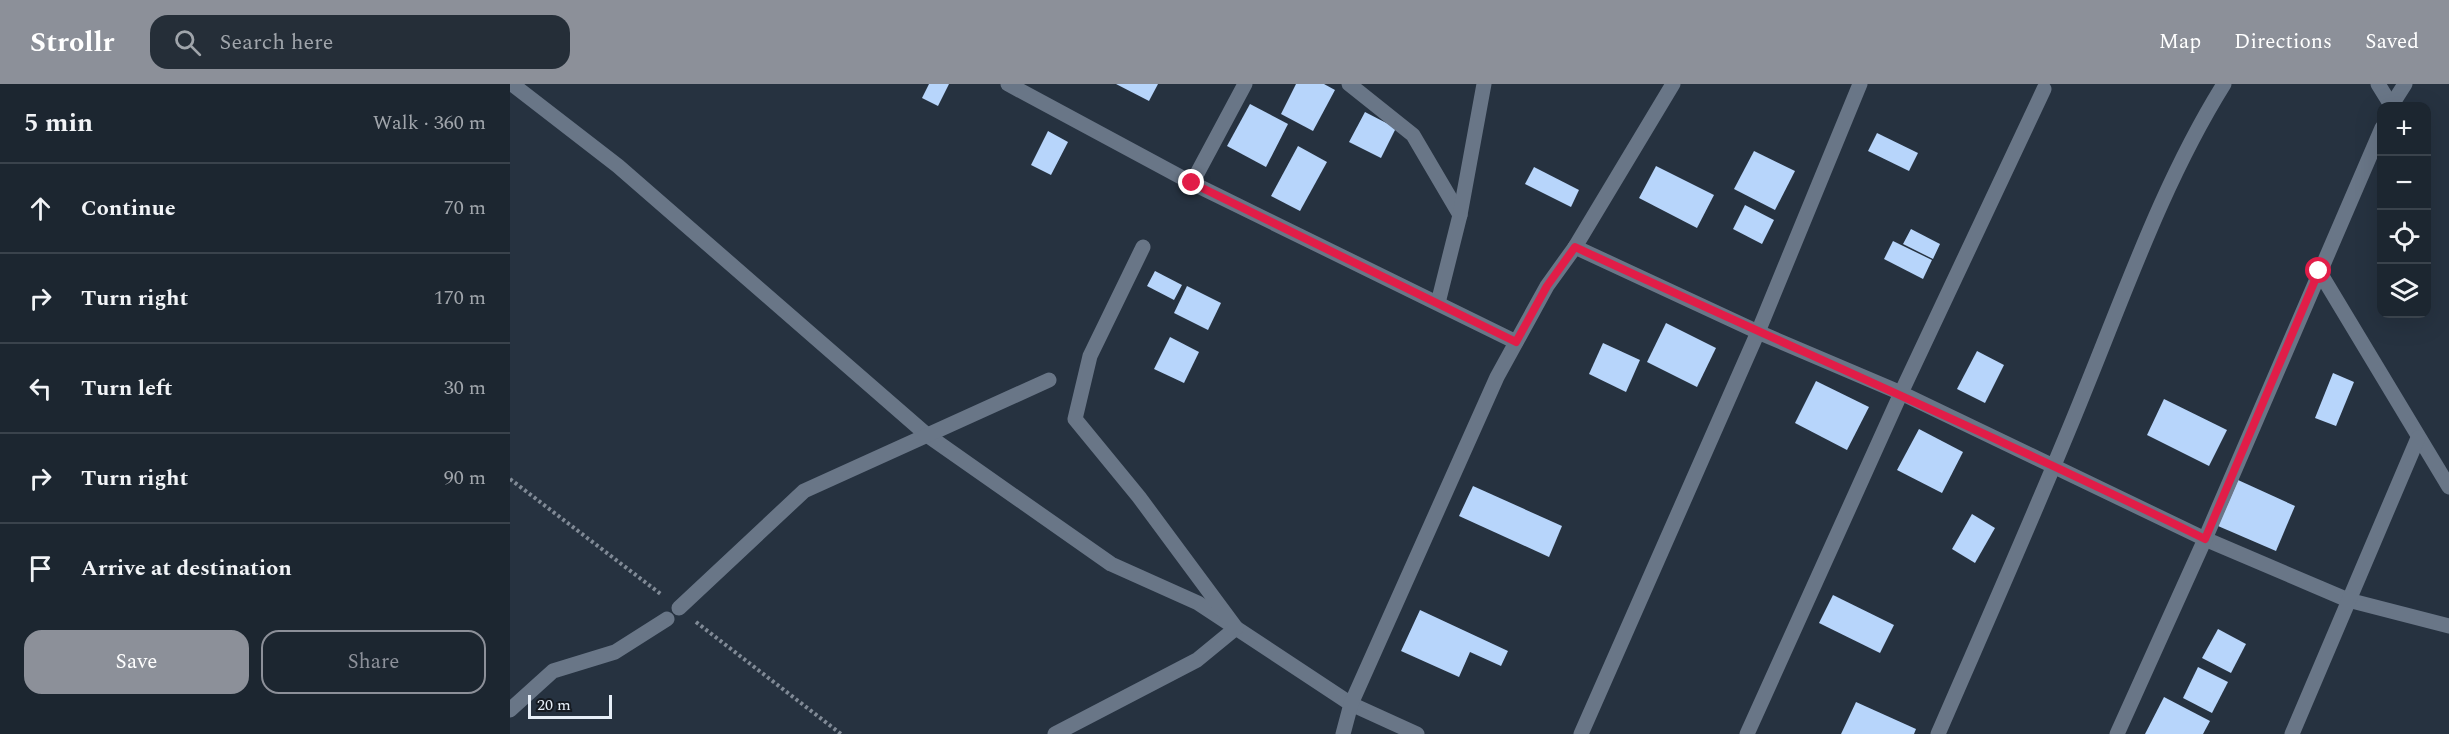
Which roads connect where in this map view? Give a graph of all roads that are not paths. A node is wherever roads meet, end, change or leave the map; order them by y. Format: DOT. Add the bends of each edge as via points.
graph roads {
  1 [pos="512,84"];
  2 [pos="1008,84"];
  3 [pos="1245,84"];
  4 [pos="1349,84"];
  5 [pos="1484,84"];
  6 [pos="1673,84"];
  7 [pos="1860,84"];
  8 [pos="2224,84"];
  9 [pos="2378,84"];
  10 [pos="2405,84"];
  11 [pos="2044,89"];
  12 [pos="1031,90"];
  13 [pos="2389,102"];
  14 [pos="2394,102"];
  15 [pos="2377,139"];
  16 [pos="1192,183"];
  17 [pos="1460,215"];
  18 [pos="1143,247"];
  19 [pos="1575,247"];
  20 [pos="2319,271"];
  21 [pos="1438,303"];
  22 [pos="1758,332"];
  23 [pos="1516,342"];
  24 [pos="1049,380"];
  25 [pos="1901,393"];
  26 [pos="927,435"];
  27 [pos="2418,438"];
  28 [pos="2055,465"];
  29 [pos="2449,487"];
  30 [pos="2205,539"];
  31 [pos="2348,600"];
  32 [pos="679,608"];
  33 [pos="667,619"];
  34 [pos="2449,626"];
  35 [pos="1236,628"];
  36 [pos="1351,704"];
  37 [pos="510,710"];
  38 [pos="1055,734"];
  39 [pos="1343,734"];
  40 [pos="1417,734"];
  41 [pos="1581,734"];
  42 [pos="1747,734"];
  43 [pos="1938,734"];
  44 [pos="2117,734"];
  45 [pos="2292,734"];
  1 -- 26 [label="street" via="618,166"];
  2 -- 12 [label="street"];
  3 -- 16 [label="street"];
  4 -- 17 [label="street" via="1413,135"];
  5 -- 17 [label="street"];
  6 -- 19 [label="street"];
  7 -- 22 [label="street"];
  8 -- 28 [label="street" via="2197,127 2150,230"];
  9 -- 13 [label="street"];
  10 -- 14 [label="street"];
  11 -- 25 [label="street"];
  12 -- 16 [label="street"];
  15 -- 20 [label="street"];
  16 -- 21 [label="street"];
  17 -- 21 [label="street"];
  18 -- 35 [label="street" via="1090,356 1075,419 1139,497"];
  19 -- 22 [label="street"];
  19 -- 23 [label="street" via="1547,286"];
  20 -- 27 [label="street"];
  20 -- 30 [label="street"];
  21 -- 23 [label="street"];
  22 -- 25 [label="street"];
  22 -- 41 [label="street"];
  23 -- 36 [label="street"];
  24 -- 26 [label="street"];
  25 -- 28 [label="street"];
  25 -- 42 [label="street"];
  26 -- 32 [label="street" via="804,491"];
  26 -- 35 [label="street" via="1111,564 1198,603"];
  27 -- 29 [label="street"];
  27 -- 31 [label="street"];
  28 -- 30 [label="street"];
  28 -- 43 [label="street"];
  30 -- 31 [label="street"];
  30 -- 44 [label="street"];
  31 -- 34 [label="street"];
  31 -- 45 [label="street"];
  33 -- 37 [label="street" via="615,652 553,671"];
  35 -- 36 [label="street"];
  35 -- 38 [label="street" via="1197,660"];
  36 -- 39 [label="street"];
  36 -- 40 [label="street"];
}
